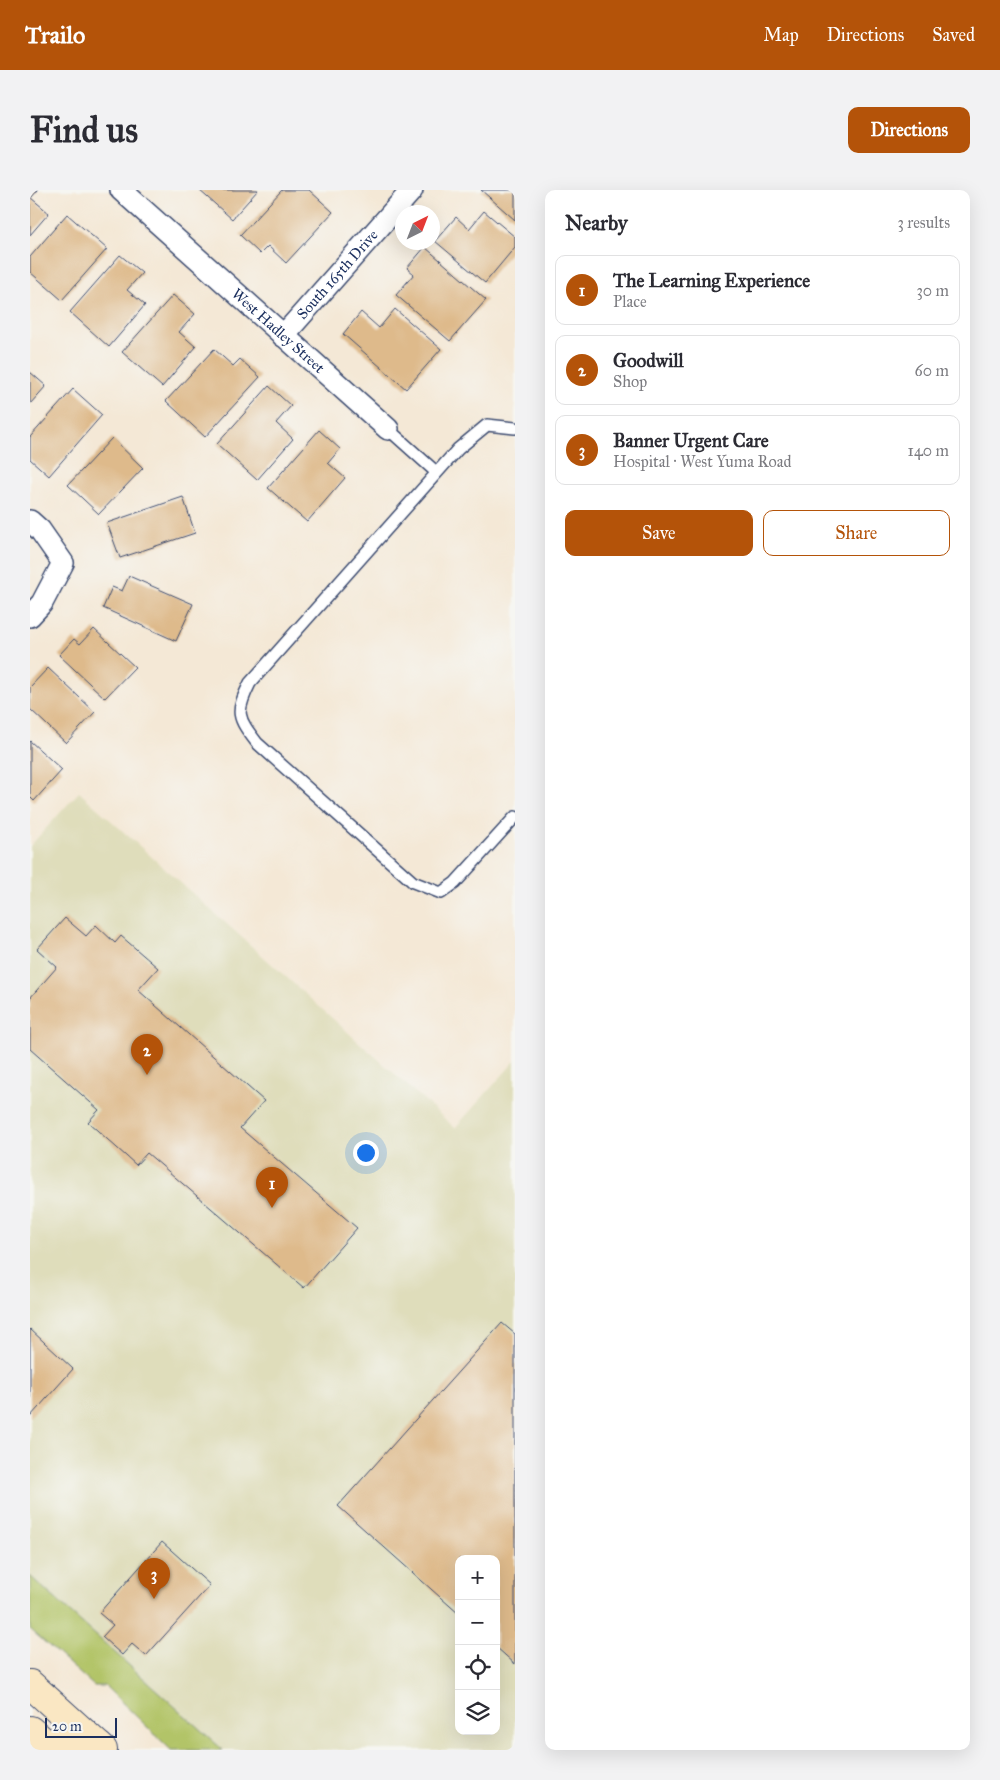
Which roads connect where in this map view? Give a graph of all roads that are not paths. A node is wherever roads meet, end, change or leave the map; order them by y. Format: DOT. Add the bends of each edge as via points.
graph roads {
  1 [pos="121,190"];
  2 [pos="412,190"];
  3 [pos="283,336"];
  4 [pos="515,428"];
  5 [pos="388,429"];
  6 [pos="436,472"];
  7 [pos="30,521"];
  8 [pos="30,616"];
  9 [pos="515,817"];
  10 [pos="30,1684"];
  11 [pos="30,1730"];
  12 [pos="101,1748"];
  1 -- 3 [label="street, West Hadley Street"];
  2 -- 3 [label="street, South 165th Drive"];
  3 -- 5 [label="street, West Hadley Street"];
  4 -- 6 [label="lane" via="488,425"];
  5 -- 6 [label="lane, West Hadley Street"];
  6 -- 9 [label="lane" via="250,683 241,702 241,722 257,743 413,882 441,893 455,883"];
  7 -- 8 [label="street" via="63,563 42,603"];
  10 -- 12 [label="main road"];
  11 -- 12 [label="main road" via="44,1742"];
}
